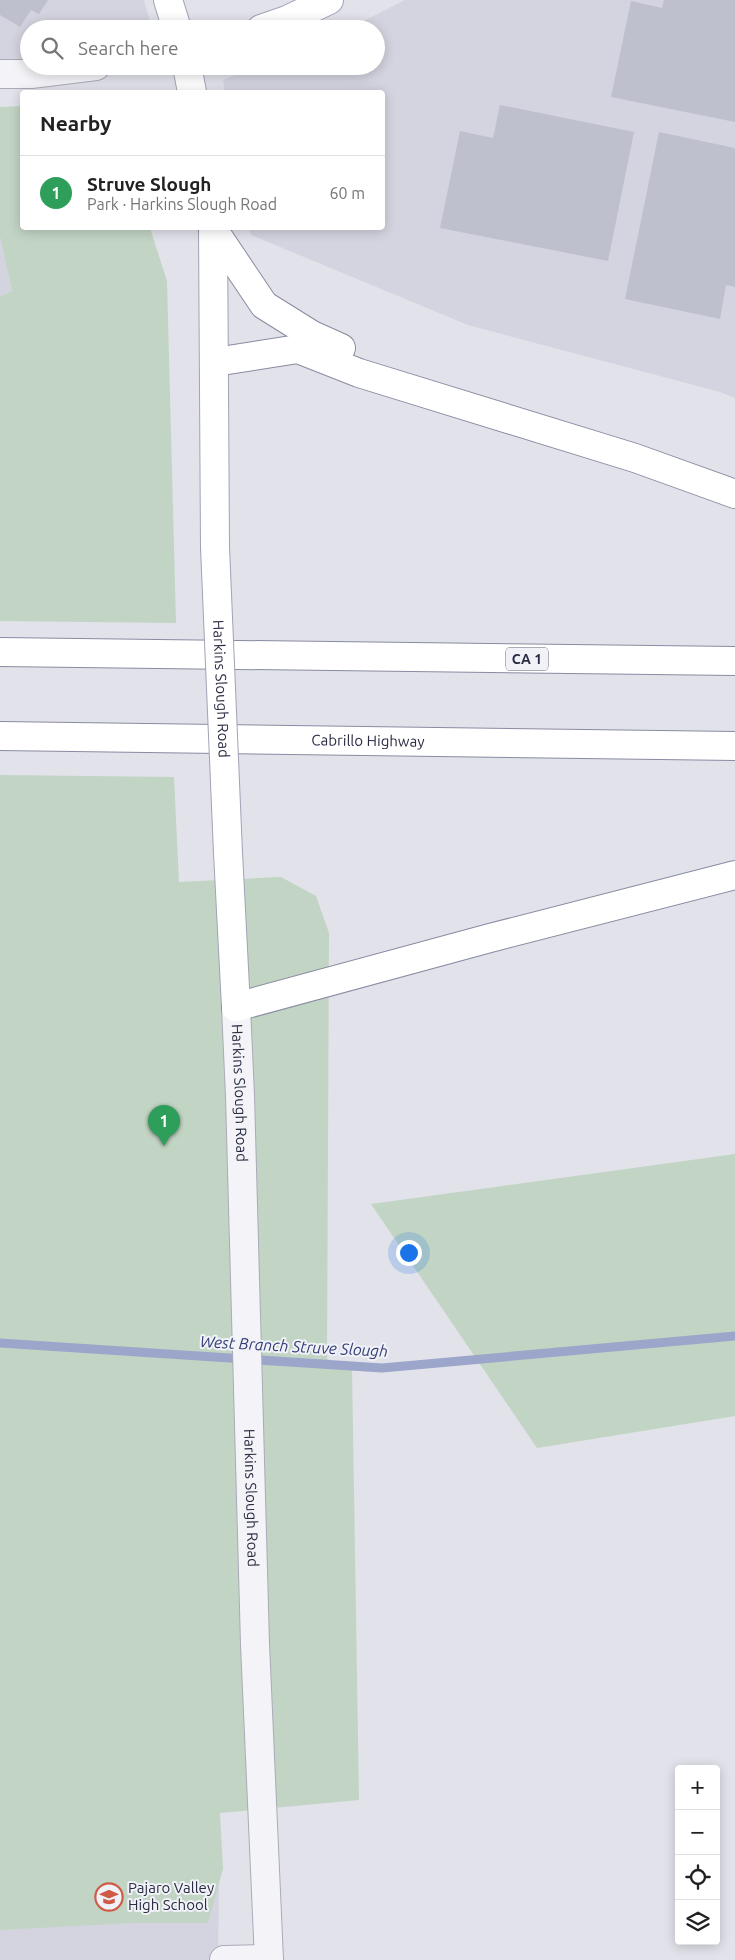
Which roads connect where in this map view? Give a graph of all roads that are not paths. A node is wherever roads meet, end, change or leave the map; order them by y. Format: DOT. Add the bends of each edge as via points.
graph roads {
  1 [pos="168,0"];
  2 [pos="329,0"];
  3 [pos="174,20"];
  4 [pos="288,20"];
  5 [pos="0,74"];
  6 [pos="20,74"];
  7 [pos="189,75"];
  8 [pos="192,90"];
  9 [pos="213,230"];
  10 [pos="214,230"];
  11 [pos="215,362"];
  12 [pos="635,458"];
  13 [pos="735,494"];
  14 [pos="0,652"];
  15 [pos="735,661"];
  16 [pos="0,736"];
  17 [pos="735,746"];
  18 [pos="735,875"];
  19 [pos="236,1007"];
  20 [pos="224,1960"];
  21 [pos="269,1960"];
  1 -- 3 [label="main road"];
  2 -- 4 [label="main road"];
  5 -- 6 [label="street"];
  7 -- 8 [label="main road"];
  9 -- 11 [label="main road, Harkins Slough Road"];
  10 -- 12 [label="main road" via="264,305 312,336"];
  11 -- 12 [label="main road" via="298,349 360,373"];
  11 -- 19 [label="main road, Harkins Slough Road, bridge" via="215,547"];
  12 -- 13 [label="main road"];
  14 -- 15 [label="main road, CA 1"];
  16 -- 17 [label="main road, Cabrillo Highway"];
  18 -- 19 [label="main road"];
  19 -- 21 [label="street, Harkins Slough Road" via="255,1644"];
  20 -- 21 [label="street"];
}
